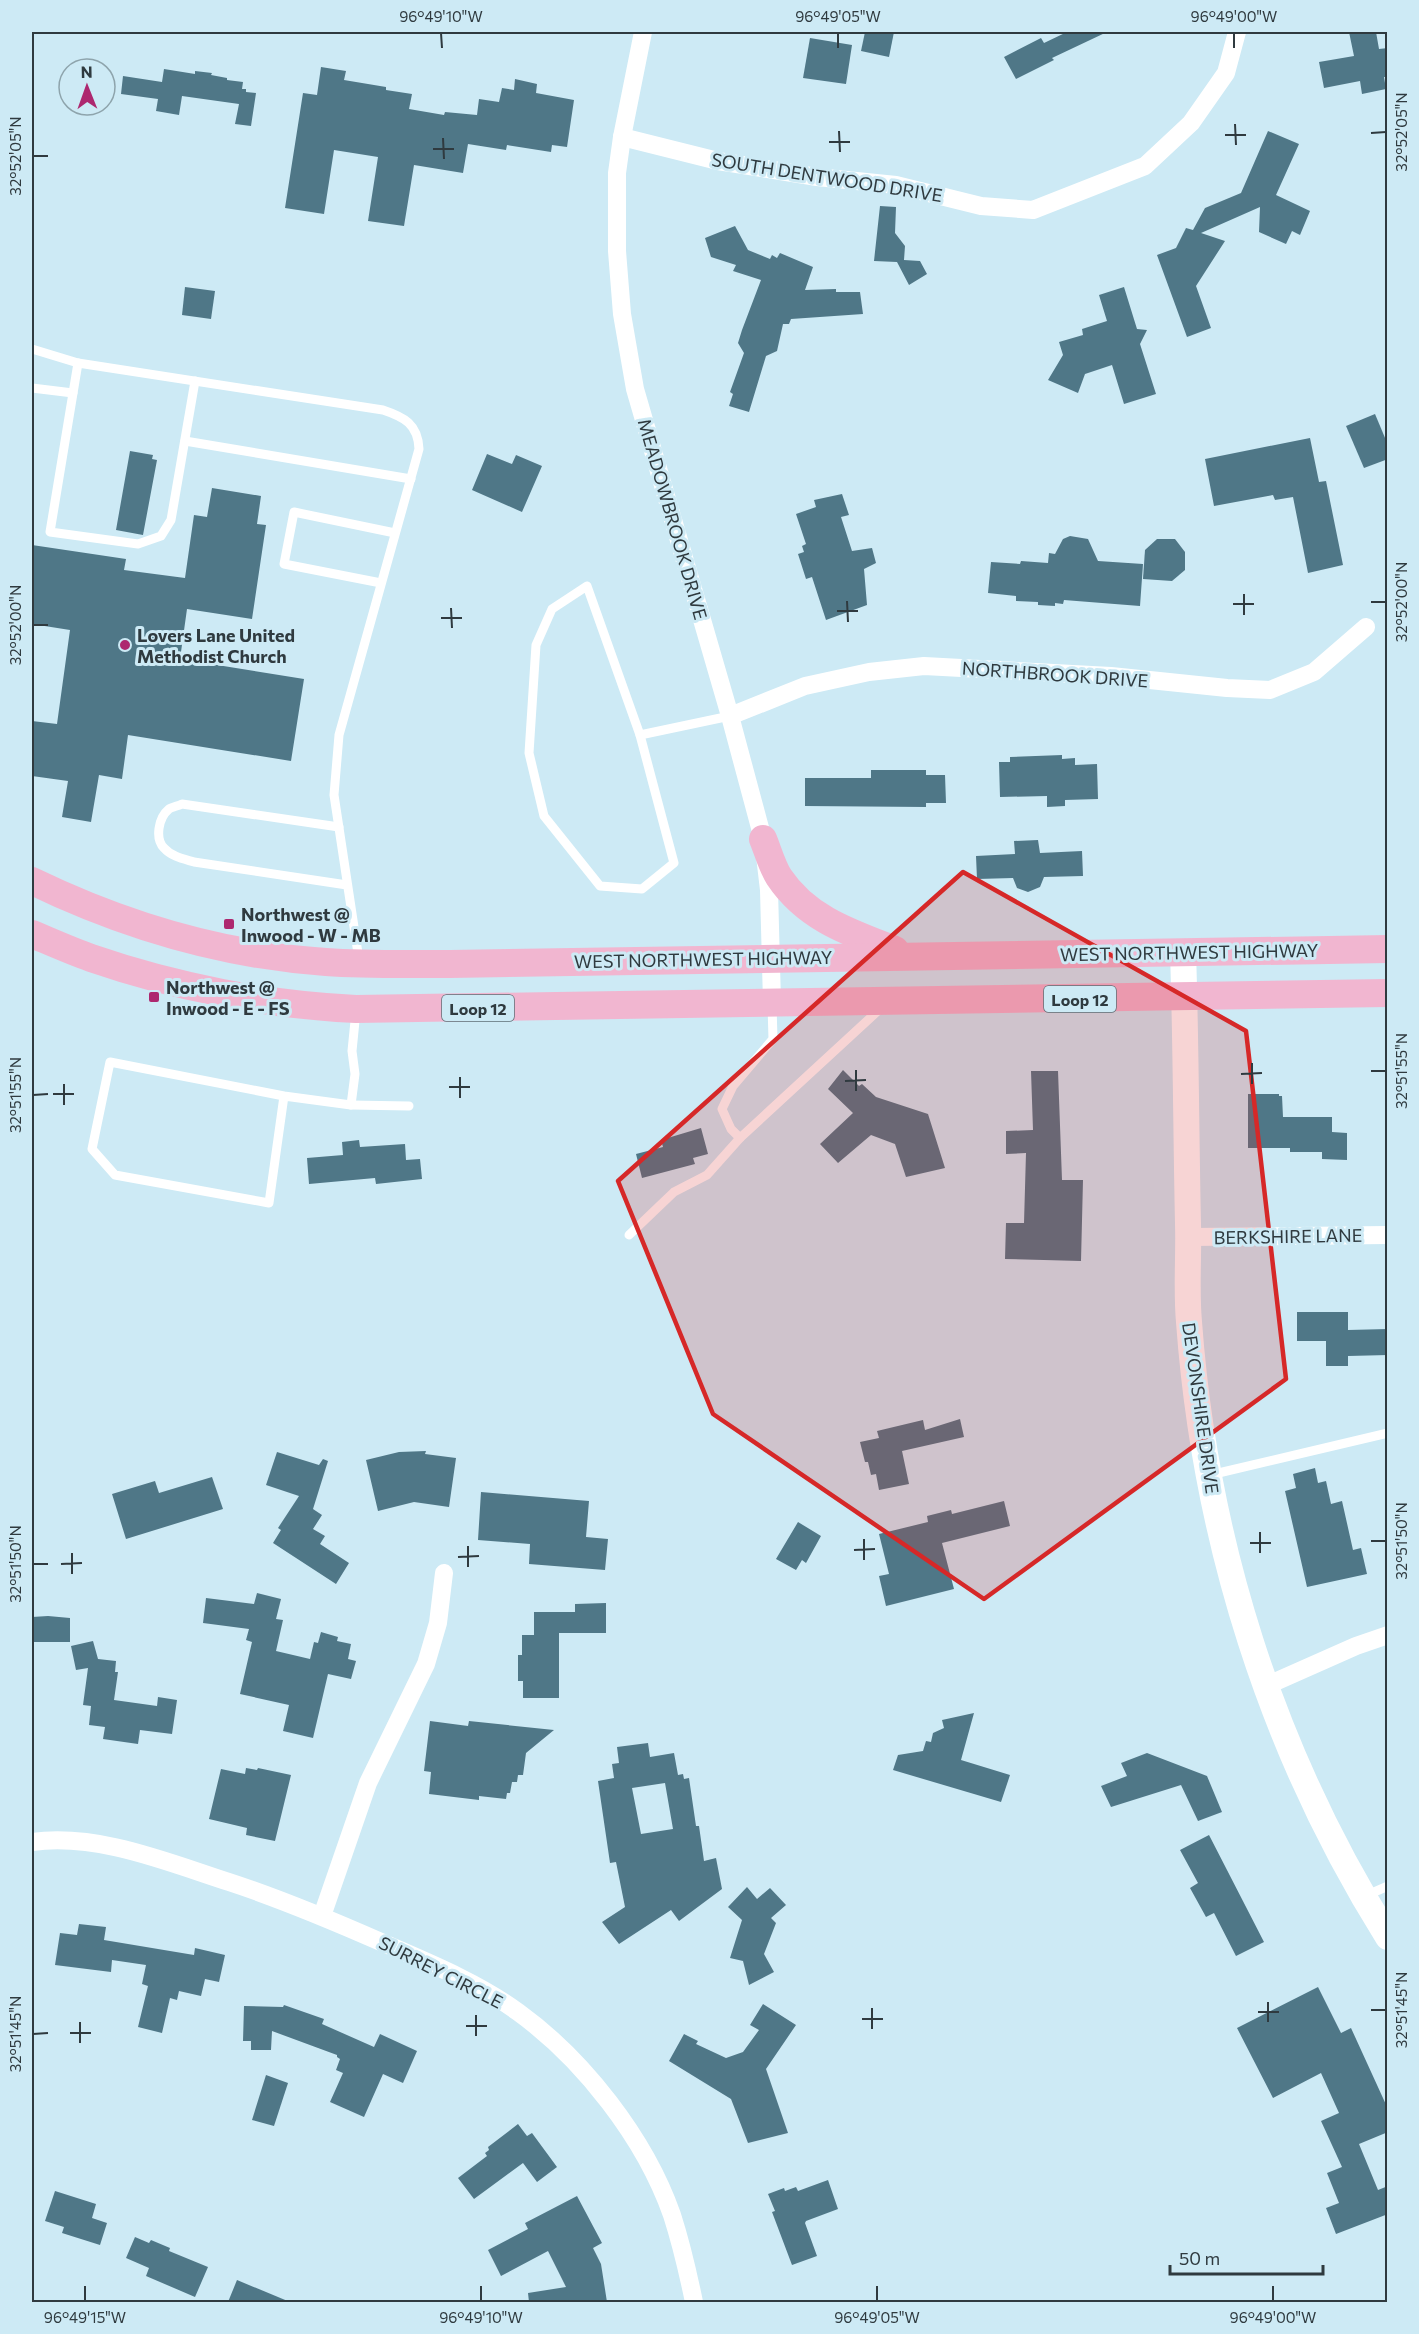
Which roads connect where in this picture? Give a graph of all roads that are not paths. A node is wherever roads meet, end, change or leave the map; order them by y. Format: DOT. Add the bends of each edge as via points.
graph roads {
  1 [pos="643,32"];
  2 [pos="1237,32"];
  3 [pos="622,137"];
  4 [pos="32,349"];
  5 [pos="78,363"];
  6 [pos="195,381"];
  7 [pos="32,388"];
  8 [pos="73,393"];
  9 [pos="185,441"];
  10 [pos="411,479"];
  11 [pos="395,533"];
  12 [pos="381,583"];
  13 [pos="1366,627"];
  14 [pos="730,716"];
  15 [pos="640,735"];
  16 [pos="339,827"];
  17 [pos="763,839"];
  18 [pos="32,880"];
  19 [pos="347,885"];
  20 [pos="32,934"];
  21 [pos="1388,949"];
  22 [pos="1183,952"];
  23 [pos="911,956"];
  24 [pos="772,958"];
  25 [pos="360,964"];
  26 [pos="1388,993"];
  27 [pos="1184,998"];
  28 [pos="889,1000"];
  29 [pos="772,1002"];
  30 [pos="356,1009"];
  31 [pos="284,1096"];
  32 [pos="351,1105"];
  33 [pos="409,1106"];
  34 [pos="740,1138"];
  35 [pos="629,1235"];
  36 [pos="1388,1235"];
  37 [pos="1188,1237"];
  38 [pos="1388,1433"];
  39 [pos="1208,1476"];
  40 [pos="444,1573"];
  41 [pos="1388,1635"];
  42 [pos="1266,1686"];
  43 [pos="32,1842"];
  44 [pos="1388,1886"];
  45 [pos="1363,1897"];
  46 [pos="322,1916"];
  47 [pos="1388,1936"];
  48 [pos="693,2302"];
  1 -- 3 [label="street, MEADOWBROOK DRIVE"];
  2 -- 3 [label="street, SOUTH DENTWOOD DRIVE" via="1226,73 1191,123 1145,166 1033,210 981,206 896,185 718,161"];
  3 -- 14 [label="street, MEADOWBROOK DRIVE" via="617,173 617,251 622,314 635,388"];
  4 -- 5 [label="lane"];
  5 -- 6 [label="lane"];
  5 -- 8 [label="lane"];
  6 -- 9 [label="lane"];
  6 -- 10 [label="lane" via="383,410 400,416 419,438"];
  7 -- 8 [label="lane"];
  8 -- 9 [label="lane" via="50,532 138,544 160,536 171,520"];
  9 -- 10 [label="lane"];
  10 -- 11 [label="lane"];
  11 -- 12 [label="lane"];
  11 -- 12 [label="lane" via="294,512 284,564"];
  12 -- 16 [label="lane" via="339,735 334,795"];
  13 -- 14 [label="street, NORTHBROOK DRIVE" via="1314,672 1270,690 924,666 869,672 805,686"];
  14 -- 15 [label="lane"];
  14 -- 17 [label="street, MEADOWBROOK DRIVE"];
  15 -- 15 [label="lane" via="636,724 587,586 552,609 536,645 529,753 544,816 600,886 642,889 674,863"];
  16 -- 19 [label="lane"];
  16 -- 19 [label="lane" via="182,804 169,809 161,820 158,835 163,848 194,862"];
  17 -- 23 [label="main road" via="779,877 817,917"];
  17 -- 24 [label="street, MEADOWBROOK DRIVE"];
  18 -- 25 [label="main road, WEST NORTHWEST HIGHWAY" via="118,918 180,937 284,958"];
  19 -- 25 [label="lane"];
  20 -- 30 [label="main road, Loop 12" via="91,958 175,981 291,1003"];
  21 -- 22 [label="main road, WEST NORTHWEST HIGHWAY"];
  22 -- 23 [label="main road, WEST NORTHWEST HIGHWAY"];
  22 -- 27 [label="street, DEVONSHIRE DRIVE"];
  23 -- 24 [label="main road, WEST NORTHWEST HIGHWAY"];
  24 -- 25 [label="main road, WEST NORTHWEST HIGHWAY"];
  24 -- 29 [label="street, MEADOWBROOK DRIVE"];
  25 -- 30 [label="main road"];
  26 -- 27 [label="main road, Loop 12"];
  27 -- 28 [label="main road, Loop 12"];
  27 -- 37 [label="street, DEVONSHIRE DRIVE"];
  28 -- 29 [label="main road, Loop 12"];
  28 -- 34 [label="lane"];
  29 -- 30 [label="main road, Loop 12"];
  29 -- 34 [label="lane" via="773,1039 733,1086 722,1109 730,1129"];
  30 -- 32 [label="lane"];
  31 -- 31 [label="lane" via="269,1203 115,1175 92,1149 110,1062"];
  31 -- 32 [label="lane"];
  32 -- 33 [label="lane"];
  34 -- 35 [label="lane" via="707,1175 674,1192"];
  36 -- 37 [label="street, BERKSHIRE LANE"];
  37 -- 39 [label="street, DEVONSHIRE DRIVE" via="1188,1318"];
  38 -- 39 [label="lane"];
  39 -- 42 [label="street, DEVONSHIRE DRIVE" via="1243,1621"];
  40 -- 46 [label="street" via="438,1623 426,1664 368,1783"];
  41 -- 42 [label="street"];
  42 -- 45 [label="street, DEVONSHIRE DRIVE" via="1326,1828"];
  43 -- 46 [label="street, SURREY CIRCLE" via="87,1842 153,1858"];
  44 -- 45 [label="lane"];
  45 -- 47 [label="street, DEVONSHIRE DRIVE"];
  46 -- 48 [label="street, SURREY CIRCLE" via="474,1985 554,2040 619,2115 651,2169 671,2214"];
}
